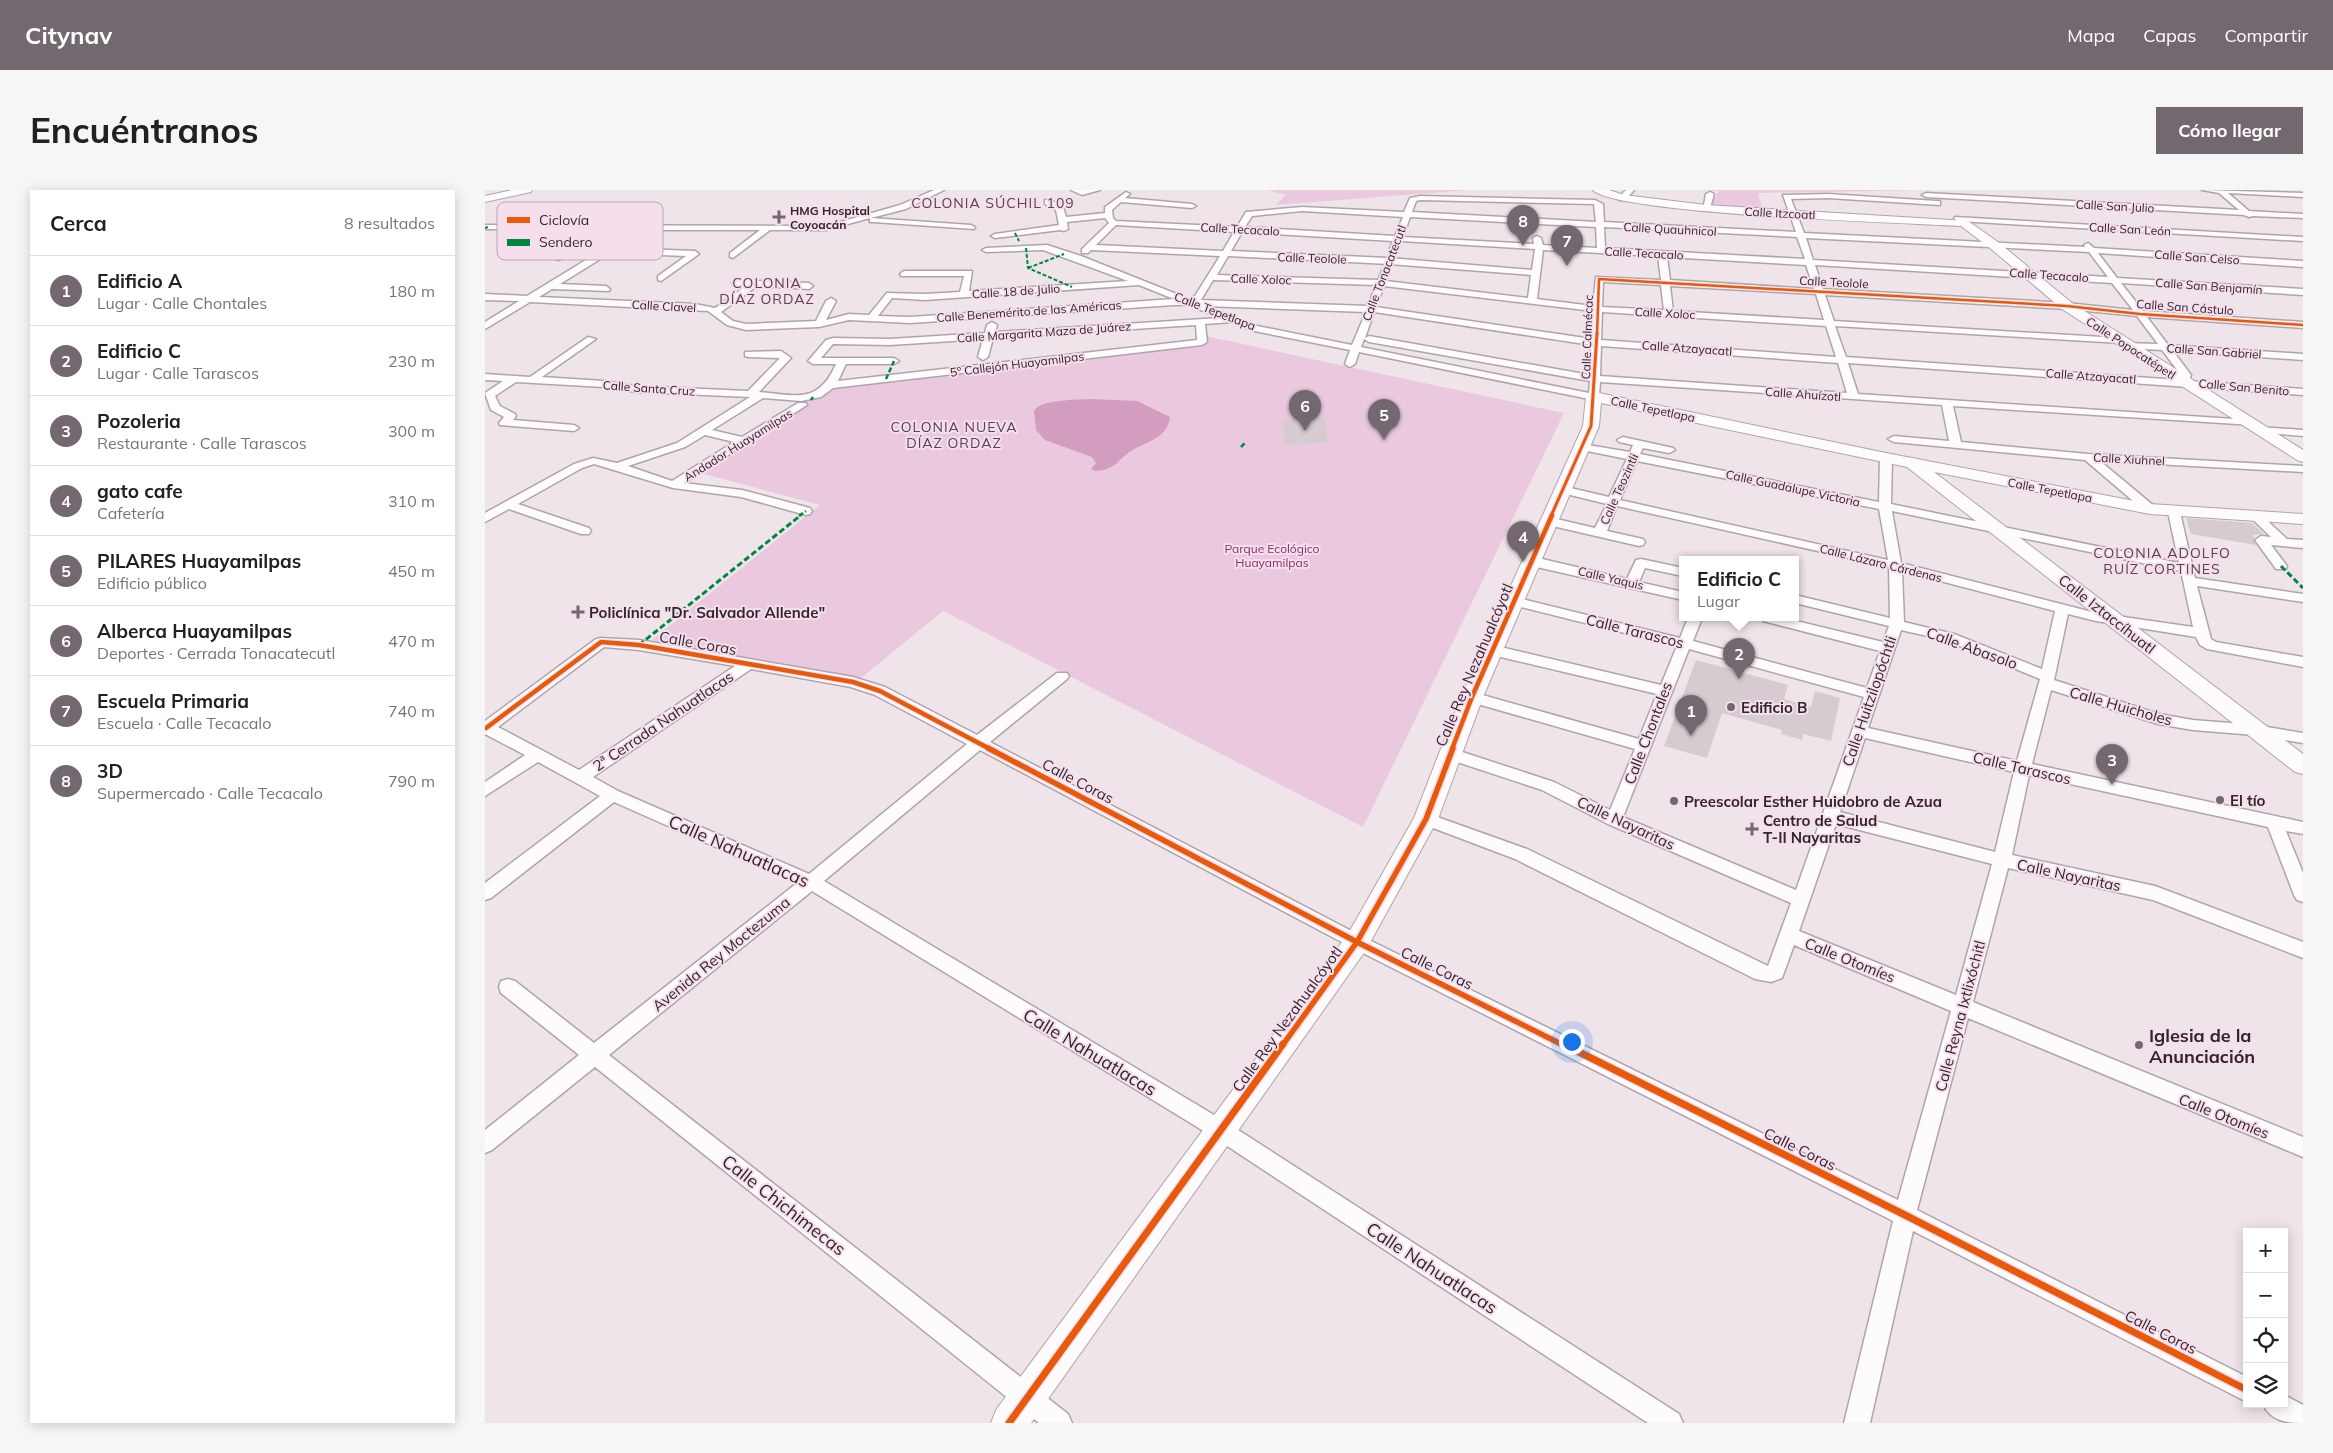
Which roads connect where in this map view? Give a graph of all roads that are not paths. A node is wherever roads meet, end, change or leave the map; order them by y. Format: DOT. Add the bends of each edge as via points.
graph roads {
  1 [pos="500,190"];
  2 [pos="527,190"];
  3 [pos="940,190"];
  4 [pos="1075,190"];
  5 [pos="1097,190"];
  6 [pos="1131,190"];
  7 [pos="1527,190"];
  8 [pos="1598,190"];
  9 [pos="2207,190"];
  10 [pos="2221,190"];
  11 [pos="485,193"];
  12 [pos="1923,193"];
  13 [pos="1626,194"];
  14 [pos="1710,194"];
  15 [pos="2303,195"];
  16 [pos="485,199"];
  17 [pos="1119,200"];
  18 [pos="1048,202"];
  19 [pos="1937,203"];
  20 [pos="1192,206"];
  21 [pos="1706,208"];
  22 [pos="1532,211"];
  23 [pos="2064,211"];
  24 [pos="1792,213"];
  25 [pos="2246,213"];
  26 [pos="1108,215"];
  27 [pos="1406,215"];
  28 [pos="1954,216"];
  29 [pos="2303,216"];
  30 [pos="856,221"];
  31 [pos="1114,223"];
  32 [pos="1600,225"];
  33 [pos="1063,226"];
  34 [pos="971,227"];
  35 [pos="663,228"];
  36 [pos="768,228"];
  37 [pos="1241,228"];
  38 [pos="1015,233"];
  39 [pos="995,236"];
  40 [pos="1801,236"];
  41 [pos="2273,237"];
  42 [pos="1397,239"];
  43 [pos="2303,239"];
  44 [pos="1994,245"];
  45 [pos="1089,247"];
  46 [pos="1539,247"];
  47 [pos="1022,248"];
  48 [pos="986,250"];
  49 [pos="1601,250"];
  50 [pos="2092,250"];
  51 [pos="2287,250"];
  52 [pos="663,253"];
  53 [pos="1662,254"];
  54 [pos="733,255"];
  55 [pos="1225,255"];
  56 [pos="2294,257"];
  57 [pos="1078,258"];
  58 [pos="592,260"];
  59 [pos="1389,261"];
  60 [pos="1809,262"];
  61 [pos="2302,264"];
  62 [pos="1535,273"];
  63 [pos="904,274"];
  64 [pos="2029,274"];
  65 [pos="661,278"];
  66 [pos="1211,278"];
  67 [pos="1599,279"];
  68 [pos="2115,280"];
  69 [pos="736,282"];
  70 [pos="1665,282"];
  71 [pos="756,283"];
  72 [pos="1142,283"];
  73 [pos="1382,283"];
  74 [pos="551,286"];
  75 [pos="809,286"];
  76 [pos="606,289"];
  77 [pos="1819,291"];
  78 [pos="2303,292"];
  79 [pos="964,294"];
  80 [pos="485,297"];
  81 [pos="528,300"];
  82 [pos="831,301"];
  83 [pos="997,302"];
  84 [pos="1191,302"];
  85 [pos="1532,302"];
  86 [pos="2067,306"];
  87 [pos="1371,309"];
  88 [pos="1598,309"];
  89 [pos="717,311"];
  90 [pos="1669,312"];
  91 [pos="2140,314"];
  92 [pos="869,316"];
  93 [pos="1234,319"];
  94 [pos="1199,322"];
  95 [pos="1829,323"];
  96 [pos="819,324"];
  97 [pos="2303,325"];
  98 [pos="485,326"];
  99 [pos="857,333"];
  100 [pos="990,335"];
  101 [pos="591,339"];
  102 [pos="1358,342"];
  103 [pos="1597,343"];
  104 [pos="2122,343"];
  105 [pos="2163,347"];
  106 [pos="748,354"];
  107 [pos="983,357"];
  108 [pos="2303,357"];
  109 [pos="1841,358"];
  110 [pos="893,361"];
  111 [pos="842,362"];
  112 [pos="1350,364"];
  113 [pos="485,377"];
  114 [pos="513,379"];
  115 [pos="532,380"];
  116 [pos="2185,382"];
  117 [pos="831,385"];
  118 [pos="1595,388"];
  119 [pos="2303,392"];
  120 [pos="756,395"];
  121 [pos="487,396"];
  122 [pos="1854,397"];
  123 [pos="1947,404"];
  124 [pos="802,405"];
  125 [pos="490,411"];
  126 [pos="2254,426"];
  127 [pos="574,428"];
  128 [pos="703,431"];
  129 [pos="2303,433"];
  130 [pos="1623,440"];
  131 [pos="1894,440"];
  132 [pos="743,441"];
  133 [pos="1639,444"];
  134 [pos="1956,446"];
  135 [pos="1583,447"];
  136 [pos="1669,450"];
  137 [pos="1633,456"];
  138 [pos="2088,457"];
  139 [pos="2303,457"];
  140 [pos="1886,458"];
  141 [pos="1911,463"];
  142 [pos="618,466"];
  143 [pos="2303,469"];
  144 [pos="673,485"];
  145 [pos="1562,490"];
  146 [pos="1613,502"];
  147 [pos="508,505"];
  148 [pos="1885,508"];
  149 [pos="2150,509"];
  150 [pos="806,511"];
  151 [pos="2174,512"];
  152 [pos="2255,516"];
  153 [pos="485,518"];
  154 [pos="2303,519"];
  155 [pos="1548,521"];
  156 [pos="585,531"];
  157 [pos="2003,532"];
  158 [pos="1599,534"];
  159 [pos="1639,542"];
  160 [pos="2283,542"];
  161 [pos="2303,544"];
  162 [pos="1535,561"];
  163 [pos="1895,565"];
  164 [pos="2281,566"];
  165 [pos="1679,571"];
  166 [pos="2188,575"];
  167 [pos="1632,583"];
  168 [pos="1679,595"];
  169 [pos="2303,598"];
  170 [pos="1799,599"];
  171 [pos="1514,601"];
  172 [pos="2062,609"];
  173 [pos="2114,619"];
  174 [pos="1694,621"];
  175 [pos="1781,621"];
  176 [pos="1897,622"];
  177 [pos="2204,639"];
  178 [pos="1683,643"];
  179 [pos="1888,648"];
  180 [pos="1492,650"];
  181 [pos="2303,662"];
  182 [pos="747,665"];
  183 [pos="1062,676"];
  184 [pos="2047,680"];
  185 [pos="1657,689"];
  186 [pos="1872,694"];
  187 [pos="1472,697"];
  188 [pos="486,727"];
  189 [pos="1859,730"];
  190 [pos="2255,730"];
  191 [pos="2303,738"];
  192 [pos="978,743"];
  193 [pos="1644,746"];
  194 [pos="1450,754"];
  195 [pos="537,755"];
  196 [pos="2303,766"];
  197 [pos="2023,768"];
  198 [pos="580,778"];
  199 [pos="485,790"];
  200 [pos="612,795"];
  201 [pos="1830,816"];
  202 [pos="1425,819"];
  203 [pos="1614,820"];
  204 [pos="2275,824"];
  205 [pos="2303,828"];
  206 [pos="2002,860"];
  207 [pos="811,882"];
  208 [pos="485,893"];
  209 [pos="2303,895"];
  210 [pos="1800,898"];
  211 [pos="1789,935"];
  212 [pos="1357,942"];
  213 [pos="2303,950"];
  214 [pos="508,987"];
  215 [pos="1962,1006"];
  216 [pos="595,1055"];
  217 [pos="1222,1131"];
  218 [pos="485,1143"];
  219 [pos="2303,1147"];
  220 [pos="1905,1215"];
  221 [pos="2243,1388"];
  222 [pos="1027,1397"];
  223 [pos="2282,1408"];
  224 [pos="2303,1419"];
  225 [pos="1009,1423"];
  226 [pos="1059,1423"];
  227 [pos="1669,1423"];
  228 [pos="1857,1423"];
  1 -- 11 [label="street"];
  2 -- 16 [label="street"];
  3 -- 30 [label="street" via="903,207"];
  4 -- 5 [label="street" via="1082,193"];
  6 -- 17 [label="street"];
  7 -- 22 [label="street"];
  8 -- 13 [label="street, Calle Itzcoatl"];
  9 -- 10 [label="street"];
  10 -- 15 [label="street"];
  10 -- 25 [label="street"];
  12 -- 19 [label="street, Calle Popocatépetl"];
  12 -- 23 [label="street, Calle San Julio"];
  13 -- 21 [label="street, Calle Itzcoatl"];
  14 -- 21 [label="street"];
  17 -- 20 [label="street"];
  17 -- 26 [label="street" via="1108,209"];
  18 -- 33 [label="street" via="1060,209"];
  19 -- 24 [label="street" via="1828,196 1786,197"];
  19 -- 28 [label="street, Calle Popocatépetl"];
  21 -- 24 [label="street, Calle Itzcoatl"];
  22 -- 27 [label="street, Calle Quauhnicol"];
  22 -- 27 [label="street, Calle Tonacatecutl" via="1420,198 1413,200"];
  22 -- 32 [label="street, Calle Quauhnicol"];
  22 -- 32 [label="street" via="1591,202 1599,204"];
  22 -- 46 [label="street"];
  23 -- 25 [label="street, Calle San Julio"];
  23 -- 28 [label="street, Calle San León"];
  23 -- 41 [label="street, Calle San León"];
  23 -- 50 [label="street"];
  24 -- 28 [label="street, Calle Itzcoatl"];
  24 -- 40 [label="street"];
  25 -- 29 [label="street, Calle San Julio"];
  25 -- 41 [label="street"];
  26 -- 31 [label="street"];
  26 -- 33 [label="street"];
  27 -- 37 [label="street, Calle Quauhnicol" via="1302,210 1249,214"];
  27 -- 42 [label="street, Calle Tonacatecutl"];
  28 -- 44 [label="street, Calle Popocatépetl"];
  30 -- 34 [label="street"];
  30 -- 36 [label="street" via="819,228"];
  31 -- 37 [label="street, Calle Tecacalo"];
  31 -- 45 [label="street"];
  32 -- 40 [label="street, Calle Quauhnicol"];
  32 -- 49 [label="street"];
  33 -- 38 [label="street"];
  35 -- 36 [label="street"];
  36 -- 54 [label="street"];
  37 -- 42 [label="street, Calle Tecacalo"];
  37 -- 55 [label="street"];
  38 -- 39 [label="street"];
  38 -- 47 [label="street"];
  40 -- 44 [label="street, Calle Quauhnicol"];
  40 -- 60 [label="street"];
  41 -- 43 [label="street, Calle San León"];
  41 -- 51 [label="street"];
  42 -- 46 [label="street, Calle Tecacalo"];
  42 -- 59 [label="street, Calle Tonacatecutl"];
  44 -- 50 [label="street, Calle Quauhnicol"];
  44 -- 64 [label="street, Calle Popocatépetl"];
  45 -- 55 [label="street, Calle Teolole"];
  45 -- 57 [label="street"];
  46 -- 49 [label="street, Calle Tecacalo"];
  46 -- 62 [label="street"];
  47 -- 48 [label="street, Calle Tepetlapa"];
  47 -- 57 [label="street, Calle Tepetlapa" via="1044,247"];
  49 -- 53 [label="street, Calle Tecacalo"];
  50 -- 61 [label="street, Calle San Celso"];
  50 -- 68 [label="street"];
  52 -- 65 [label="street" via="695,254"];
  53 -- 60 [label="street, Calle Tecacalo"];
  53 -- 70 [label="street"];
  55 -- 59 [label="street, Calle Teolole"];
  55 -- 66 [label="street"];
  56 -- 61 [label="street"];
  57 -- 72 [label="street, Calle Tepetlapa"];
  58 -- 74 [label="street"];
  59 -- 62 [label="street, Calle Teolole"];
  59 -- 73 [label="street, Calle Tonacatecutl"];
  60 -- 64 [label="street, Calle Tecacalo"];
  60 -- 77 [label="street"];
  62 -- 85 [label="street"];
  63 -- 79 [label="street" via="969,273"];
  64 -- 68 [label="street, Calle Tecacalo"];
  64 -- 86 [label="street, Calle Popocatépetl"];
  66 -- 73 [label="street, Calle Xoloc"];
  66 -- 84 [label="street" via="1198,298"];
  67 -- 70 [label="street, Calle Teolole"];
  67 -- 88 [label="street, Calle Calmécac"];
  68 -- 78 [label="street, Calle San Benjamín"];
  68 -- 91 [label="street"];
  69 -- 71 [label="street"];
  70 -- 77 [label="street, Calle Teolole"];
  70 -- 90 [label="street"];
  71 -- 75 [label="street"];
  71 -- 89 [label="street"];
  72 -- 83 [label="street, Calle 18 de Julio"];
  72 -- 84 [label="street, Calle Tepetlapa"];
  73 -- 85 [label="street, Calle Xoloc"];
  73 -- 87 [label="street, Calle Tonacatecutl"];
  74 -- 76 [label="street"];
  74 -- 81 [label="street"];
  77 -- 86 [label="street, Calle Teolole"];
  77 -- 95 [label="street"];
  79 -- 83 [label="street, Calle 18 de Julio"];
  79 -- 92 [label="street, Calle 18 de Julio" via="891,296"];
  80 -- 81 [label="street, Calle Clavel"];
  81 -- 89 [label="street, Calle Clavel" via="695,307"];
  81 -- 98 [label="street"];
  82 -- 96 [label="street"];
  83 -- 84 [label="street, Calle Benemérito de las Américas"];
  83 -- 92 [label="street, Calle Benemérito de las Américas" via="910,320"];
  83 -- 100 [label="street"];
  84 -- 87 [label="street, Calle Atzayacatl"];
  84 -- 93 [label="street, Calle Tepetlapa"];
  85 -- 88 [label="street, Calle Xoloc"];
  86 -- 91 [label="street, Calle San Cástulo"];
  86 -- 104 [label="street, Calle Popocatépetl"];
  87 -- 102 [label="street, Calle Tonacatecutl"];
  87 -- 103 [label="street, Calle Atzayacatl"];
  88 -- 90 [label="street, Calle Xoloc"];
  88 -- 103 [label="street, Calle Calmécac"];
  89 -- 96 [label="street, Calle Clavel" via="729,323 739,326"];
  90 -- 95 [label="street, Calle Xoloc"];
  91 -- 97 [label="street, Calle San Cástulo"];
  91 -- 105 [label="street"];
  92 -- 96 [label="street, Calle Clavel" via="841,317"];
  92 -- 99 [label="street"];
  93 -- 94 [label="street, Calle Margarita Maza de Juárez"];
  93 -- 102 [label="street, Calle Tepetlapa" via="1254,328"];
  94 -- 100 [label="street, Calle Margarita Maza de Juárez"];
  94 -- 117 [label="street, 5º Callejón Huayamilpas" via="1202,342"];
  95 -- 104 [label="street, Calle Xoloc"];
  95 -- 109 [label="street"];
  99 -- 100 [label="street, Calle Margarita Maza de Juárez" via="890,342"];
  99 -- 111 [label="street, Calle Margarita Maza de Juárez" via="830,342 813,361"];
  100 -- 107 [label="street"];
  101 -- 115 [label="street"];
  102 -- 112 [label="street, Calle Tonacatecutl"];
  102 -- 118 [label="street, Calle Ahuízotl"];
  102 -- 118 [label="street, Calle Tepetlapa"];
  103 -- 109 [label="street, Calle Atzayacatl"];
  103 -- 118 [label="street, Calle Calmécac"];
  104 -- 105 [label="street, Calle San Gabriel"];
  104 -- 116 [label="street, Calle Popocatépetl"];
  105 -- 108 [label="street, Calle San Gabriel"];
  105 -- 116 [label="street" via="2186,375"];
  106 -- 120 [label="street, Andador Huayamilpas" via="781,354 786,358"];
  109 -- 116 [label="street, Calle Atzayacatl"];
  109 -- 122 [label="street"];
  110 -- 111 [label="street"];
  111 -- 117 [label="street"];
  113 -- 114 [label="street, Calle Santa Cruz"];
  114 -- 115 [label="street, Calle Santa Cruz"];
  114 -- 121 [label="street"];
  115 -- 120 [label="street, Calle Santa Cruz"];
  116 -- 119 [label="street, Calle San Benito"];
  116 -- 126 [label="street, Calle Popocatépetl"];
  117 -- 120 [label="street, Calle Santa Cruz" via="813,397"];
  118 -- 122 [label="street, Calle Ahuízotl"];
  118 -- 135 [label="street, Calle Rey Nezahualcóyotl" via="1591,426"];
  118 -- 140 [label="street, Calle Tepetlapa"];
  120 -- 128 [label="street, Andador Huayamilpas"];
  121 -- 125 [label="street" via="493,400"];
  122 -- 123 [label="street, Calle Ahuízotl"];
  123 -- 126 [label="street, Calle Ahuízotl"];
  123 -- 134 [label="street"];
  124 -- 132 [label="street, Andador Huayamilpas"];
  125 -- 127 [label="street" via="511,416 504,423"];
  126 -- 129 [label="street, Calle Ahuízotl"];
  126 -- 139 [label="street, Calle Popocatépetl"];
  128 -- 132 [label="street"];
  128 -- 142 [label="street, Andador Huayamilpas" via="681,445"];
  130 -- 133 [label="street"];
  131 -- 134 [label="street, Calle Xiuhnel"];
  132 -- 144 [label="street, Andador Huayamilpas"];
  133 -- 136 [label="street"];
  133 -- 137 [label="street, Calle Teozintli"];
  134 -- 138 [label="street, Calle Xiuhnel"];
  135 -- 137 [label="street, Calle Guadalupe Victoria"];
  135 -- 145 [label="street, Calle Rey Nezahualcóyotl"];
  137 -- 146 [label="street, Calle Teozintli"];
  137 -- 148 [label="street, Calle Guadalupe Victoria"];
  138 -- 143 [label="street, Calle Xiuhnel"];
  138 -- 149 [label="street"];
  140 -- 141 [label="street, Calle Tepetlapa"];
  140 -- 148 [label="street, Calle Huitzilopóchtli"];
  141 -- 149 [label="street, Calle Tepetlapa"];
  141 -- 157 [label="street, Calle Iztaccíhuatl"];
  142 -- 144 [label="street"];
  142 -- 147 [label="street" via="593,461 578,466"];
  144 -- 150 [label="street" via="742,494"];
  145 -- 146 [label="street, Calle Lázaro Cárdenas"];
  145 -- 155 [label="street, Calle Rey Nezahualcóyotl"];
  146 -- 158 [label="street, Calle Teozintli"];
  146 -- 163 [label="street, Calle Lázaro Cárdenas"];
  147 -- 153 [label="street"];
  147 -- 156 [label="street"];
  148 -- 157 [label="street, Calle Guadalupe Victoria"];
  148 -- 163 [label="street, Calle Huitzilopóchtli"];
  149 -- 151 [label="street, Calle Tepetlapa"];
  151 -- 152 [label="street, Calle Tepetlapa"];
  151 -- 166 [label="street"];
  152 -- 154 [label="street, Calle Tepetlapa"];
  152 -- 160 [label="street"];
  155 -- 158 [label="street"];
  155 -- 162 [label="street, Calle Rey Nezahualcóyotl"];
  157 -- 166 [label="street, Calle Guadalupe Victoria"];
  157 -- 173 [label="street, Calle Iztaccíhuatl"];
  158 -- 159 [label="street"];
  160 -- 161 [label="street"];
  160 -- 164 [label="street" via="2261,540"];
  162 -- 167 [label="street, Calle Yaquis"];
  162 -- 171 [label="street, Calle Rey Nezahualcóyotl"];
  163 -- 172 [label="street, Calle Lázaro Cárdenas"];
  163 -- 176 [label="street, Calle Huitzilopóchtli"];
  165 -- 167 [label="street" via="1641,563"];
  166 -- 169 [label="street, Calle Guadalupe Victoria"];
  166 -- 177 [label="street"];
  167 -- 168 [label="street, Calle Yaquis"];
  170 -- 176 [label="street, Calle Abasolo"];
  171 -- 178 [label="street, Calle Tarascos"];
  171 -- 180 [label="street, Calle Rey Nezahualcóyotl"];
  172 -- 173 [label="street, Calle Lázaro Cárdenas"];
  172 -- 184 [label="street, Calle Reyna Ixtlixóchitl"];
  173 -- 177 [label="street, Calle Lázaro Cárdenas"];
  173 -- 190 [label="street, Calle Iztaccíhuatl"];
  174 -- 178 [label="street, Calle Chontales"];
  175 -- 179 [label="street"];
  176 -- 179 [label="street, Calle Huitzilopóchtli"];
  176 -- 184 [label="street, Calle Abasolo" via="1949,637"];
  177 -- 181 [label="street, Calle Lázaro Cárdenas"];
  178 -- 186 [label="street, Calle Tarascos"];
  178 -- 193 [label="street, Calle Chontales"];
  179 -- 186 [label="street, Calle Huitzilopóchtli"];
  180 -- 185 [label="street"];
  180 -- 187 [label="street, Calle Rey Nezahualcóyotl"];
  182 -- 188 [label="street, Calle Coras" via="606,641 595,645"];
  182 -- 192 [label="street, Calle Coras" via="853,682 880,691"];
  182 -- 198 [label="street, 2ª Cerrada Nahuatlacas"];
  183 -- 192 [label="street, Avenida Rey Moctezuma"];
  184 -- 190 [label="street, Calle Huicholes" via="2158,719"];
  184 -- 197 [label="street, Calle Reyna Ixtlixóchitl"];
  186 -- 189 [label="street, Calle Huitzilopóchtli"];
  187 -- 193 [label="street"];
  187 -- 194 [label="street, Calle Rey Nezahualcóyotl"];
  188 -- 195 [label="street, Calle Nahuatlacas"];
  189 -- 197 [label="street, Calle Tarascos"];
  189 -- 201 [label="street, Calle Huitzilopóchtli"];
  190 -- 191 [label="street, Calle Huicholes"];
  190 -- 196 [label="street, Calle Iztaccíhuatl"];
  192 -- 207 [label="street, Avenida Rey Moctezuma"];
  192 -- 212 [label="street, Calle Coras"];
  193 -- 203 [label="street, Calle Chontales"];
  194 -- 202 [label="street, Calle Rey Nezahualcóyotl"];
  194 -- 203 [label="street, Calle Nayaritas" via="1548,786"];
  195 -- 198 [label="street, Calle Nahuatlacas"];
  195 -- 199 [label="street"];
  197 -- 204 [label="street, Calle Tarascos"];
  197 -- 206 [label="street, Calle Reyna Ixtlixóchitl"];
  198 -- 200 [label="street, Calle Nahuatlacas"];
  200 -- 207 [label="street, Calle Nahuatlacas"];
  200 -- 208 [label="street"];
  201 -- 206 [label="street, Calle Nayaritas"];
  201 -- 210 [label="street, Calle Huitzilopóchtli"];
  202 -- 211 [label="street, Calle Otomíes" via="1521,854 1762,973 1775,972"];
  202 -- 212 [label="street, Calle Rey Nezahualcóyotl"];
  203 -- 210 [label="street, Calle Nayaritas"];
  204 -- 205 [label="street, Calle Tarascos"];
  204 -- 209 [label="street"];
  206 -- 213 [label="street, Calle Nayaritas" via="2155,894"];
  206 -- 215 [label="street, Calle Reyna Ixtlixóchitl"];
  207 -- 216 [label="street, Avenida Rey Moctezuma"];
  207 -- 217 [label="street, Calle Nahuatlacas"];
  210 -- 211 [label="street, Calle Huitzilopóchtli"];
  211 -- 215 [label="street, Calle Otomíes"];
  212 -- 217 [label="street, Calle Rey Nezahualcóyotl"];
  212 -- 220 [label="street, Calle Coras"];
  214 -- 216 [label="street, Calle Chichimecas"];
  215 -- 219 [label="street, Calle Otomíes"];
  215 -- 220 [label="street, Calle Reyna Ixtlixóchitl"];
  216 -- 218 [label="street, Avenida Rey Moctezuma"];
  216 -- 222 [label="street, Calle Chichimecas"];
  217 -- 222 [label="street, Calle Rey Nezahualcóyotl"];
  217 -- 227 [label="street, Calle Nahuatlacas"];
  220 -- 221 [label="street, Calle Coras"];
  220 -- 228 [label="street, Calle Reyna Ixtlixóchitl"];
  222 -- 225 [label="street, Calle Rey Nezahualcóyotl"];
  222 -- 226 [label="street, Calle Chichimecas"];
  223 -- 224 [label="street"];
}
